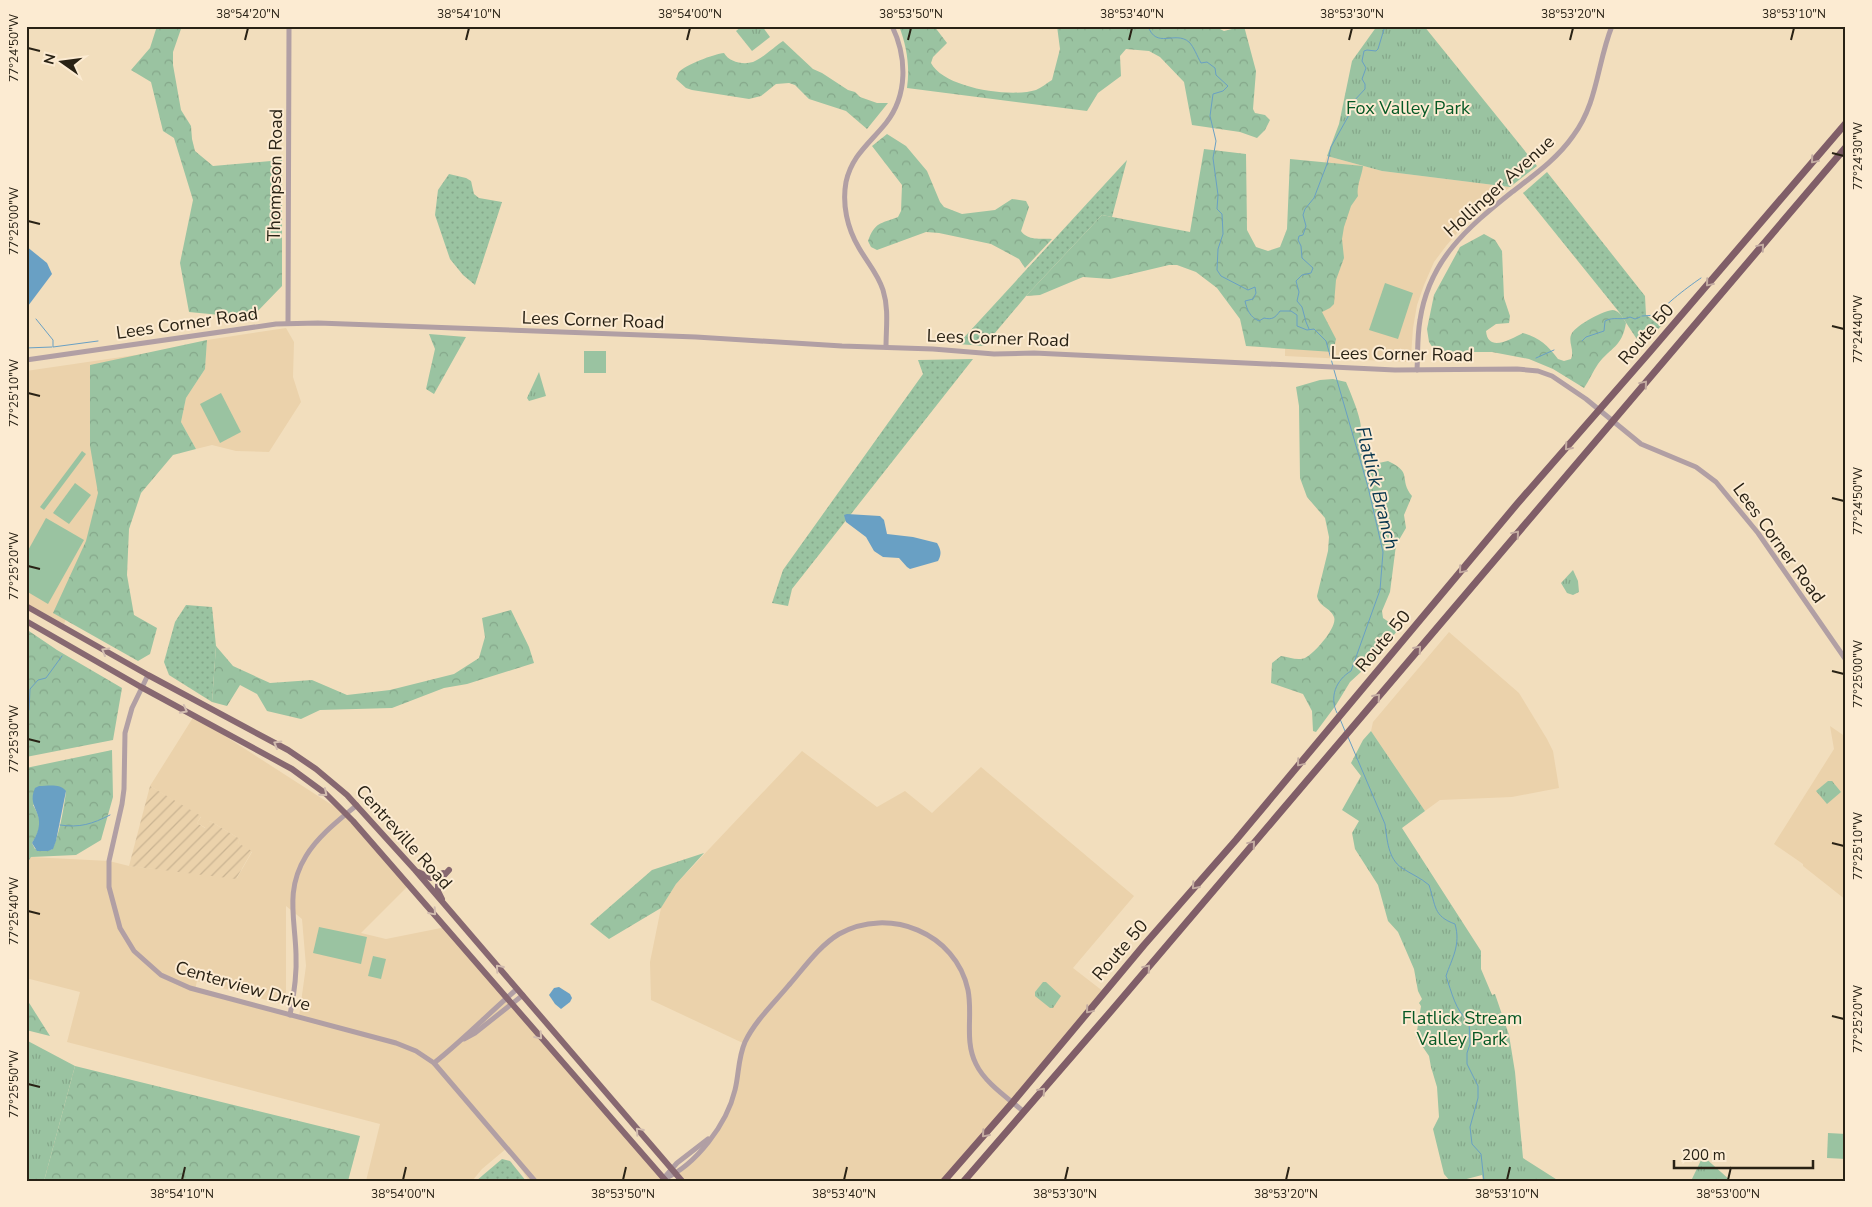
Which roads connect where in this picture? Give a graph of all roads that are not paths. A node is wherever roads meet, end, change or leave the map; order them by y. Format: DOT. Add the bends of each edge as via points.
graph roads {
  1 [pos="289,26"];
  2 [pos="892,26"];
  3 [pos="1612,26"];
  4 [pos="1846,123"];
  5 [pos="1846,147"];
  6 [pos="288,323"];
  7 [pos="886,347"];
  8 [pos="26,360"];
  9 [pos="1417,370"];
  10 [pos="1600,410"];
  11 [pos="1613,421"];
  12 [pos="26,606"];
  13 [pos="26,621"];
  14 [pos="1846,660"];
  15 [pos="148,675"];
  16 [pos="141,687"];
  17 [pos="357,805"];
  18 [pos="346,814"];
  19 [pos="415,870"];
  20 [pos="445,905"];
  21 [pos="517,989"];
  22 [pos="523,995"];
  23 [pos="506,998"];
  24 [pos="512,1005"];
  25 [pos="290,1015"];
  26 [pos="460,1042"];
  27 [pos="434,1063"];
  28 [pos="1013,1102"];
  29 [pos="1024,1112"];
  30 [pos="712,1136"];
  31 [pos="671,1168"];
  32 [pos="676,1174"];
  33 [pos="665,1180"];
  34 [pos="535,1181"];
  35 [pos="682,1181"];
  36 [pos="944,1181"];
  37 [pos="964,1181"];
  1 -- 6 [label="street, Thompson Road"];
  2 -- 7 [label="street" via="903,57 900,92 887,122 862,148 853,163 846,183 845,200 853,237 875,271 883,291 887,310"];
  3 -- 9 [label="street, Hollinger Avenue" via="1594,94 1574,136 1554,158 1467,230 1436,270 1420,319"];
  4 -- 10 [label="highway, Route 50, one-way"];
  11 -- 5 [label="highway, Route 50, one-way"];
  6 -- 7 [label="street, Lees Corner Road"];
  6 -- 8 [label="street, Lees Corner Road"];
  7 -- 9 [label="street, Lees Corner Road"];
  9 -- 10 [label="street, Lees Corner Road" via="1500,368 1538,371 1552,376"];
  10 -- 11 [label="street, Lees Corner Road"];
  10 -- 28 [label="highway, Route 50, one-way"];
  11 -- 14 [label="street, Lees Corner Road" via="1641,444 1696,467 1716,482 1758,533"];
  29 -- 11 [label="highway, Route 50, one-way"];
  15 -- 12 [label="main road, Centreville Road, one-way"];
  13 -- 16 [label="main road, Centreville Road"];
  15 -- 16 [label="street, Centerview Drive"];
  17 -- 15 [label="main road, Centreville Road, one-way" via="331,781 288,750"];
  16 -- 18 [label="main road, Centreville Road, one-way" via="292,769 326,794"];
  16 -- 25 [label="street, Centerview Drive" via="128,718 124,789 108,863 109,887 120,928 134,951 161,975 190,988"];
  17 -- 18 [label="street"];
  17 -- 19 [label="main road, Centreville Road"];
  18 -- 23 [label="main road, Centreville Road, one-way"];
  18 -- 25 [label="street" via="312,847 294,882 296,973"];
  19 -- 20 [label="main road, Centreville Road"];
  19 -- 20 [label="main road" via="435,878 448,870 438,886"];
  21 -- 20 [label="main road, Centreville Road, one-way"];
  21 -- 22 [label="main road, Centreville Road"];
  21 -- 23 [label="street"];
  22 -- 24 [label="street"];
  31 -- 22 [label="main road, Centreville Road, one-way"];
  23 -- 24 [label="main road, Centreville Road"];
  23 -- 26 [label="street"];
  24 -- 26 [label="street"];
  24 -- 33 [label="main road, Centreville Road, one-way"];
  25 -- 27 [label="street, Centerview Drive" via="396,1043"];
  26 -- 27 [label="street"];
  27 -- 34 [label="street, Centerview Drive"];
  28 -- 29 [label="street"];
  28 -- 30 [label="street" via="988,1080 976,1064 969,1040 968,990 954,959 935,939 916,929 895,923 872,923 850,929 830,941 749,1034 741,1054 729,1110"];
  28 -- 36 [label="highway, Route 50, one-way"];
  29 -- 37 [label="highway, Route 50"];
  30 -- 31 [label="street"];
  30 -- 32 [label="street"];
  31 -- 32 [label="main road, Centreville Road"];
  31 -- 33 [label="street"];
  32 -- 33 [label="street"];
  32 -- 35 [label="main road, Centreville Road"];
}
